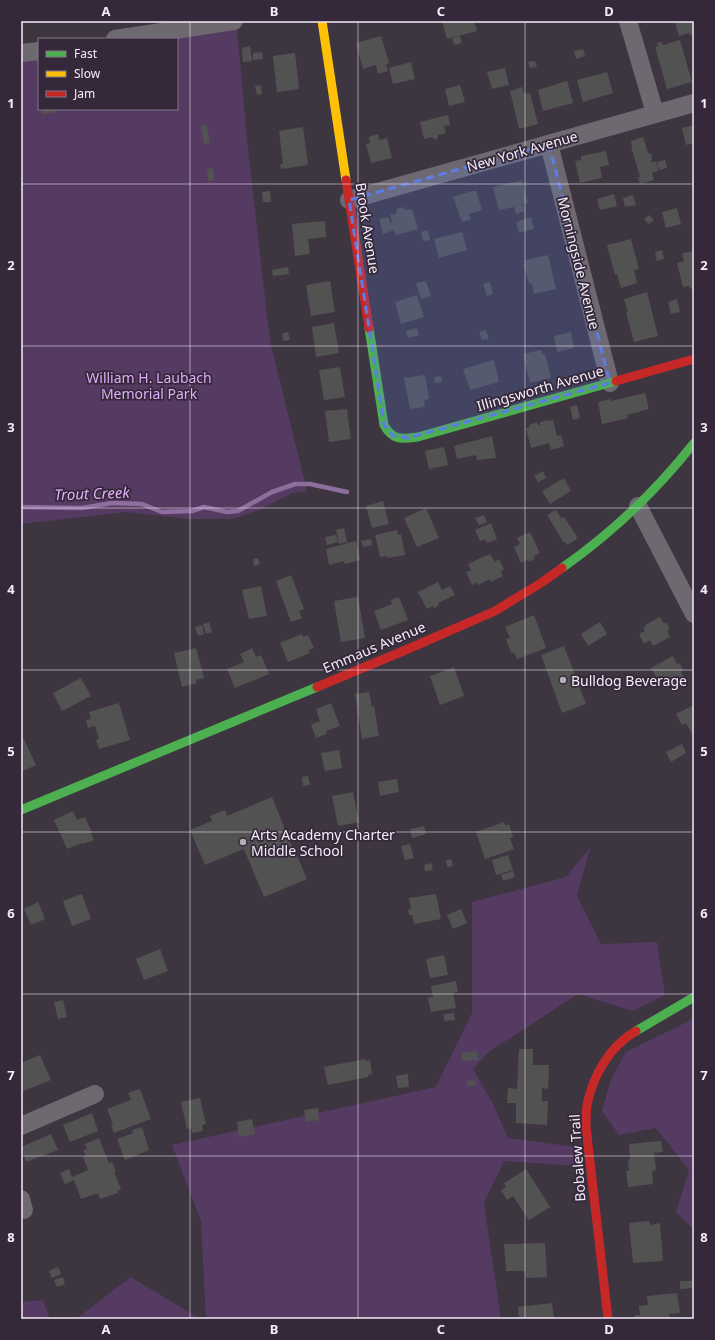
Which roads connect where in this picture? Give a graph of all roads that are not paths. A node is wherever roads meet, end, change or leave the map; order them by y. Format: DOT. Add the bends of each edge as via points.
graph roads {
  1 [pos="234,21"];
  2 [pos="322,21"];
  3 [pos="628,21"];
  4 [pos="123,38"];
  5 [pos="38,51"];
  6 [pos="21,53"];
  7 [pos="694,103"];
  8 [pos="655,114"];
  9 [pos="549,144"];
  10 [pos="349,200"];
  11 [pos="694,359"];
  12 [pos="610,383"];
  13 [pos="393,436"];
  14 [pos="694,443"];
  15 [pos="638,506"];
  16 [pos="694,614"];
  17 [pos="21,810"];
  18 [pos="694,997"];
  19 [pos="95,1094"];
  20 [pos="21,1126"];
  21 [pos="608,1319"];
  1 -- 4 [label="street"];
  2 -- 10 [label="street, Brook Avenue"];
  3 -- 8 [label="street"];
  5 -- 6 [label="street"];
  7 -- 8 [label="street, New York Avenue"];
  8 -- 9 [label="street, New York Avenue"];
  9 -- 10 [label="street, New York Avenue"];
  9 -- 12 [label="street, Morningside Avenue"];
  10 -- 13 [label="street, Brook Avenue" via="384,425"];
  11 -- 12 [label="street, Illingsworth Avenue"];
  12 -- 13 [label="street, Illingsworth Avenue" via="418,437"];
  14 -- 15 [label="street, Emmaus Avenue"];
  15 -- 16 [label="street"];
  15 -- 17 [label="street, Emmaus Avenue" via="585,552 541,583 494,611"];
  18 -- 21 [label="street, Bobalew Trail" via="627,1036 612,1050 601,1067 587,1106 587,1143"];
  19 -- 20 [label="street"];
}
